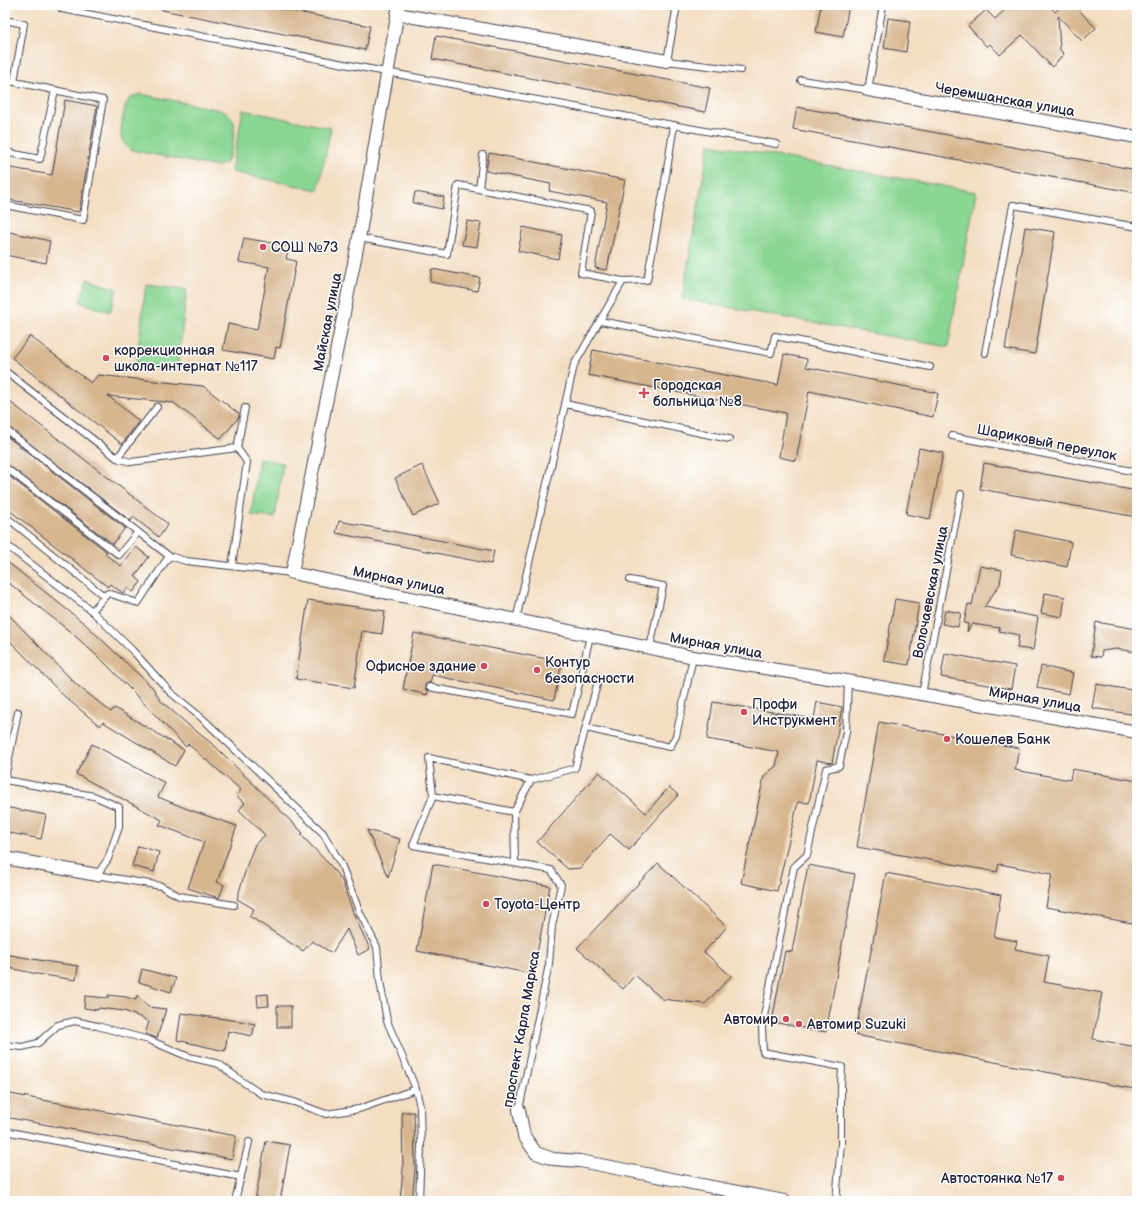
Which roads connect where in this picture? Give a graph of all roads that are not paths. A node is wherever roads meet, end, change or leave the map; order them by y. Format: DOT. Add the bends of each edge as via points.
graph roads {
  1 [pos="677,5"];
  2 [pos="883,5"];
  3 [pos="62,9"];
  4 [pos="398,9"];
  5 [pos="5,20"];
  6 [pos="667,61"];
  7 [pos="741,70"];
  8 [pos="387,72"];
  9 [pos="5,80"];
  10 [pos="801,80"];
  11 [pos="14,82"];
  12 [pos="55,90"];
  13 [pos="868,90"];
  14 [pos="674,125"];
  15 [pos="1137,137"];
  16 [pos="776,144"];
  17 [pos="5,152"];
  18 [pos="483,155"];
  19 [pos="479,189"];
  20 [pos="5,205"];
  21 [pos="1137,227"];
  22 [pos="359,238"];
  23 [pos="623,281"];
  24 [pos="600,321"];
  25 [pos="985,353"];
  26 [pos="930,367"];
  27 [pos="5,371"];
  28 [pos="565,404"];
  29 [pos="157,407"];
  30 [pos="245,408"];
  31 [pos="5,429"];
  32 [pos="952,436"];
  33 [pos="729,439"];
  34 [pos="237,448"];
  35 [pos="117,458"];
  36 [pos="5,466"];
  37 [pos="1137,472"];
  38 [pos="961,494"];
  39 [pos="5,516"];
  40 [pos="138,532"];
  41 [pos="5,544"];
  42 [pos="168,556"];
  43 [pos="232,566"];
  44 [pos="292,573"];
  45 [pos="630,580"];
  46 [pos="104,596"];
  47 [pos="92,611"];
  48 [pos="516,620"];
  49 [pos="590,636"];
  50 [pos="650,648"];
  51 [pos="693,657"];
  52 [pos="599,677"];
  53 [pos="848,682"];
  54 [pos="429,686"];
  55 [pos="922,694"];
  56 [pos="18,712"];
  57 [pos="586,728"];
  58 [pos="1137,732"];
  59 [pos="5,780"];
  60 [pos="532,780"];
  61 [pos="432,796"];
  62 [pos="514,812"];
  63 [pos="5,858"];
  64 [pos="515,863"];
  65 [pos="97,875"];
  66 [pos="234,905"];
  67 [pos="5,1045"];
  68 [pos="416,1088"];
  69 [pos="519,1110"];
  70 [pos="5,1131"];
  71 [pos="249,1142"];
  72 [pos="241,1177"];
  73 [pos="728,1196"];
  74 [pos="767,1200"];
  75 [pos="236,1201"];
  76 [pos="419,1201"];
  77 [pos="784,1201"];
  78 [pos="836,1201"];
  1 -- 6 [label="lane"];
  2 -- 13 [label="lane"];
  3 -- 8 [label="lane"];
  4 -- 6 [label="street"];
  4 -- 8 [label="street, Майская улица"];
  5 -- 11 [label="lane" via="24,24"];
  6 -- 7 [label="lane"];
  8 -- 14 [label="lane"];
  8 -- 22 [label="street, Майская улица"];
  9 -- 11 [label="lane"];
  10 -- 13 [label="lane"];
  11 -- 12 [label="lane"];
  12 -- 17 [label="lane" via="40,159"];
  12 -- 20 [label="lane" via="103,100 83,220"];
  13 -- 15 [label="street, Черемшанская улица"];
  14 -- 16 [label="lane"];
  14 -- 23 [label="lane" via="647,280"];
  18 -- 19 [label="lane"];
  19 -- 22 [label="lane" via="458,185 447,254"];
  19 -- 23 [label="lane" via="591,211 581,273"];
  21 -- 25 [label="lane" via="1013,205"];
  22 -- 44 [label="street, Майская улица"];
  23 -- 24 [label="lane"];
  24 -- 26 [label="lane" via="771,353 775,336"];
  24 -- 28 [label="lane" via="574,365"];
  27 -- 35 [label="lane"];
  28 -- 33 [label="lane"];
  28 -- 48 [label="lane"];
  29 -- 35 [label="lane"];
  30 -- 34 [label="lane"];
  31 -- 40 [label="lane"];
  32 -- 37 [label="lane, Шариковый переулок"];
  34 -- 35 [label="lane" via="131,462"];
  34 -- 43 [label="lane" via="247,462"];
  36 -- 40 [label="lane" via="119,555"];
  38 -- 55 [label="lane, Волочаевская улица"];
  39 -- 46 [label="lane"];
  40 -- 42 [label="lane"];
  41 -- 47 [label="lane"];
  42 -- 43 [label="lane" via="186,561"];
  42 -- 46 [label="lane" via="138,603 108,593"];
  43 -- 44 [label="lane"];
  44 -- 48 [label="street, Мирная улица"];
  45 -- 50 [label="lane" via="663,586"];
  46 -- 47 [label="lane"];
  47 -- 68 [label="lane" via="170,692 203,719 323,833 341,864 360,913 377,947 380,981 388,1021"];
  48 -- 49 [label="street, Мирная улица"];
  49 -- 50 [label="street, Мирная улица"];
  49 -- 54 [label="lane" via="572,714"];
  50 -- 51 [label="street, Мирная улица"];
  51 -- 53 [label="street, Мирная улица"];
  51 -- 57 [label="lane" via="676,736 670,747"];
  52 -- 57 [label="lane"];
  53 -- 55 [label="street, Мирная улица"];
  53 -- 78 [label="lane" via="846,732 839,766 826,769 807,855 794,867 762,1026 763,1052 842,1067 841,1144"];
  55 -- 58 [label="street, Мирная улица"];
  56 -- 59 [label="lane"];
  57 -- 60 [label="lane" via="575,768"];
  59 -- 65 [label="lane" via="94,796 119,807 119,827 108,860"];
  60 -- 61 [label="lane" via="429,758"];
  60 -- 62 [label="lane"];
  61 -- 62 [label="lane"];
  61 -- 64 [label="lane, проспект Карла Маркса" via="413,845"];
  62 -- 64 [label="lane"];
  63 -- 65 [label="street"];
  64 -- 69 [label="lane, проспект Карла Маркса" via="550,870 561,885 552,926 549,964"];
  65 -- 66 [label="lane" via="161,886 179,896"];
  67 -- 68 [label="lane" via="22,1047 38,1043 58,1025 75,1022 90,1024 149,1040 189,1057 219,1064 261,1094 294,1102 326,1114 359,1109"];
  68 -- 76 [label="lane" via="420,1107"];
  69 -- 73 [label="street, проспект Карла Маркса" via="524,1136 536,1153"];
  70 -- 72 [label="lane"];
  71 -- 72 [label="lane"];
  72 -- 75 [label="lane"];
  73 -- 74 [label="street, проспект Карла Маркса"];
  74 -- 77 [label="street, проспект Карла Маркса"];
}
